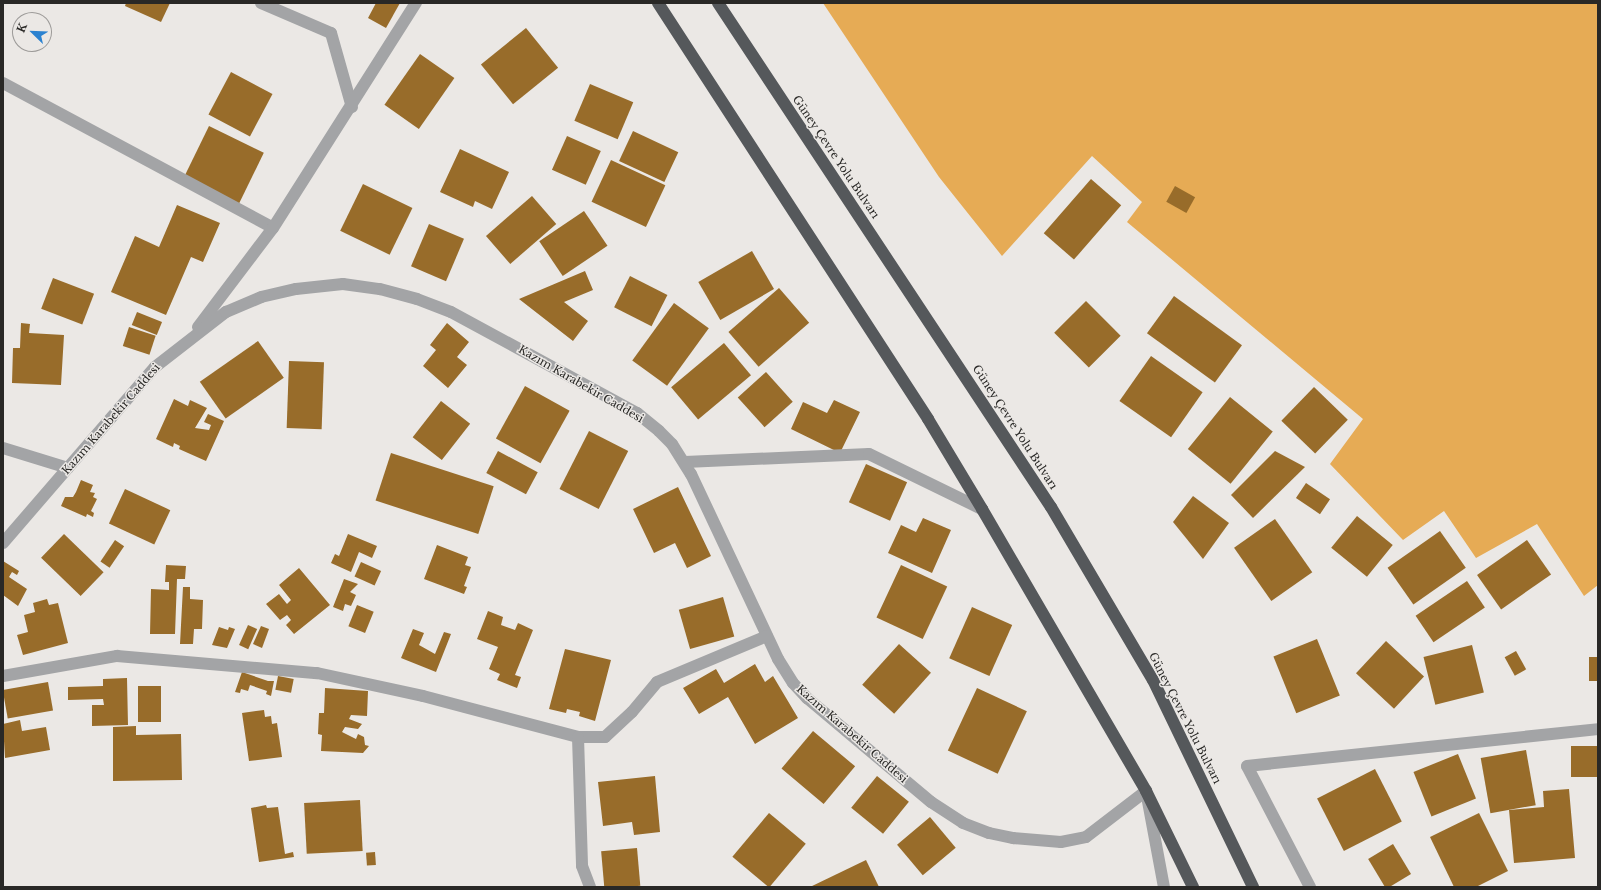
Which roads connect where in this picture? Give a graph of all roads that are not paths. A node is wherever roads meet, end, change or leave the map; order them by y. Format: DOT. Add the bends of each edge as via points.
graph roads {
  1 [pos="261,3"];
  2 [pos="416,3"];
  3 [pos="658,3"];
  4 [pos="718,3"];
  5 [pos="3,83"];
  6 [pos="352,107"];
  7 [pos="273,228"];
  8 [pos="190,338"];
  9 [pos="3,448"];
  10 [pos="684,462"];
  11 [pos="68,468"];
  12 [pos="982,509"];
  13 [pos="3,543"];
  14 [pos="767,636"];
  15 [pos="3,676"];
  16 [pos="1598,729"];
  17 [pos="578,737"];
  18 [pos="1146,791"];
  19 [pos="590,887"];
  20 [pos="1164,887"];
  21 [pos="1193,887"];
  22 [pos="1253,887"];
  23 [pos="1310,887"];
  1 -- 6 [label="street" via="331,33"];
  2 -- 6 [label="street"];
  3 -- 12 [label="highway" via="928,419"];
  4 -- 22 [label="highway, Güney Çevre Yolu Bulvarı" via="1051,507 1153,680"];
  5 -- 7 [label="street"];
  6 -- 7 [label="street"];
  7 -- 8 [label="street"];
  8 -- 10 [label="street, Kazım Karabekir Caddesi" via="226,312 261,297 296,289 343,284 380,289 452,312 637,413 672,444"];
  8 -- 11 [label="street, Kazım Karabekir Caddesi" via="155,367"];
  9 -- 11 [label="street"];
  10 -- 12 [label="street" via="869,454"];
  10 -- 14 [label="street, Kazım Karabekir Caddesi"];
  11 -- 13 [label="street, Kazım Karabekir Caddesi"];
  12 -- 18 [label="highway"];
  14 -- 17 [label="street" via="657,682 632,712 605,738"];
  14 -- 18 [label="street, Kazım Karabekir Caddesi" via="793,683 807,698 931,802 963,823 1012,838 1061,842 1086,837"];
  15 -- 17 [label="street" via="117,656 317,673 423,696"];
  16 -- 23 [label="street" via="1247,766"];
  17 -- 19 [label="street" via="582,866"];
  18 -- 20 [label="street"];
  18 -- 21 [label="highway"];
}
